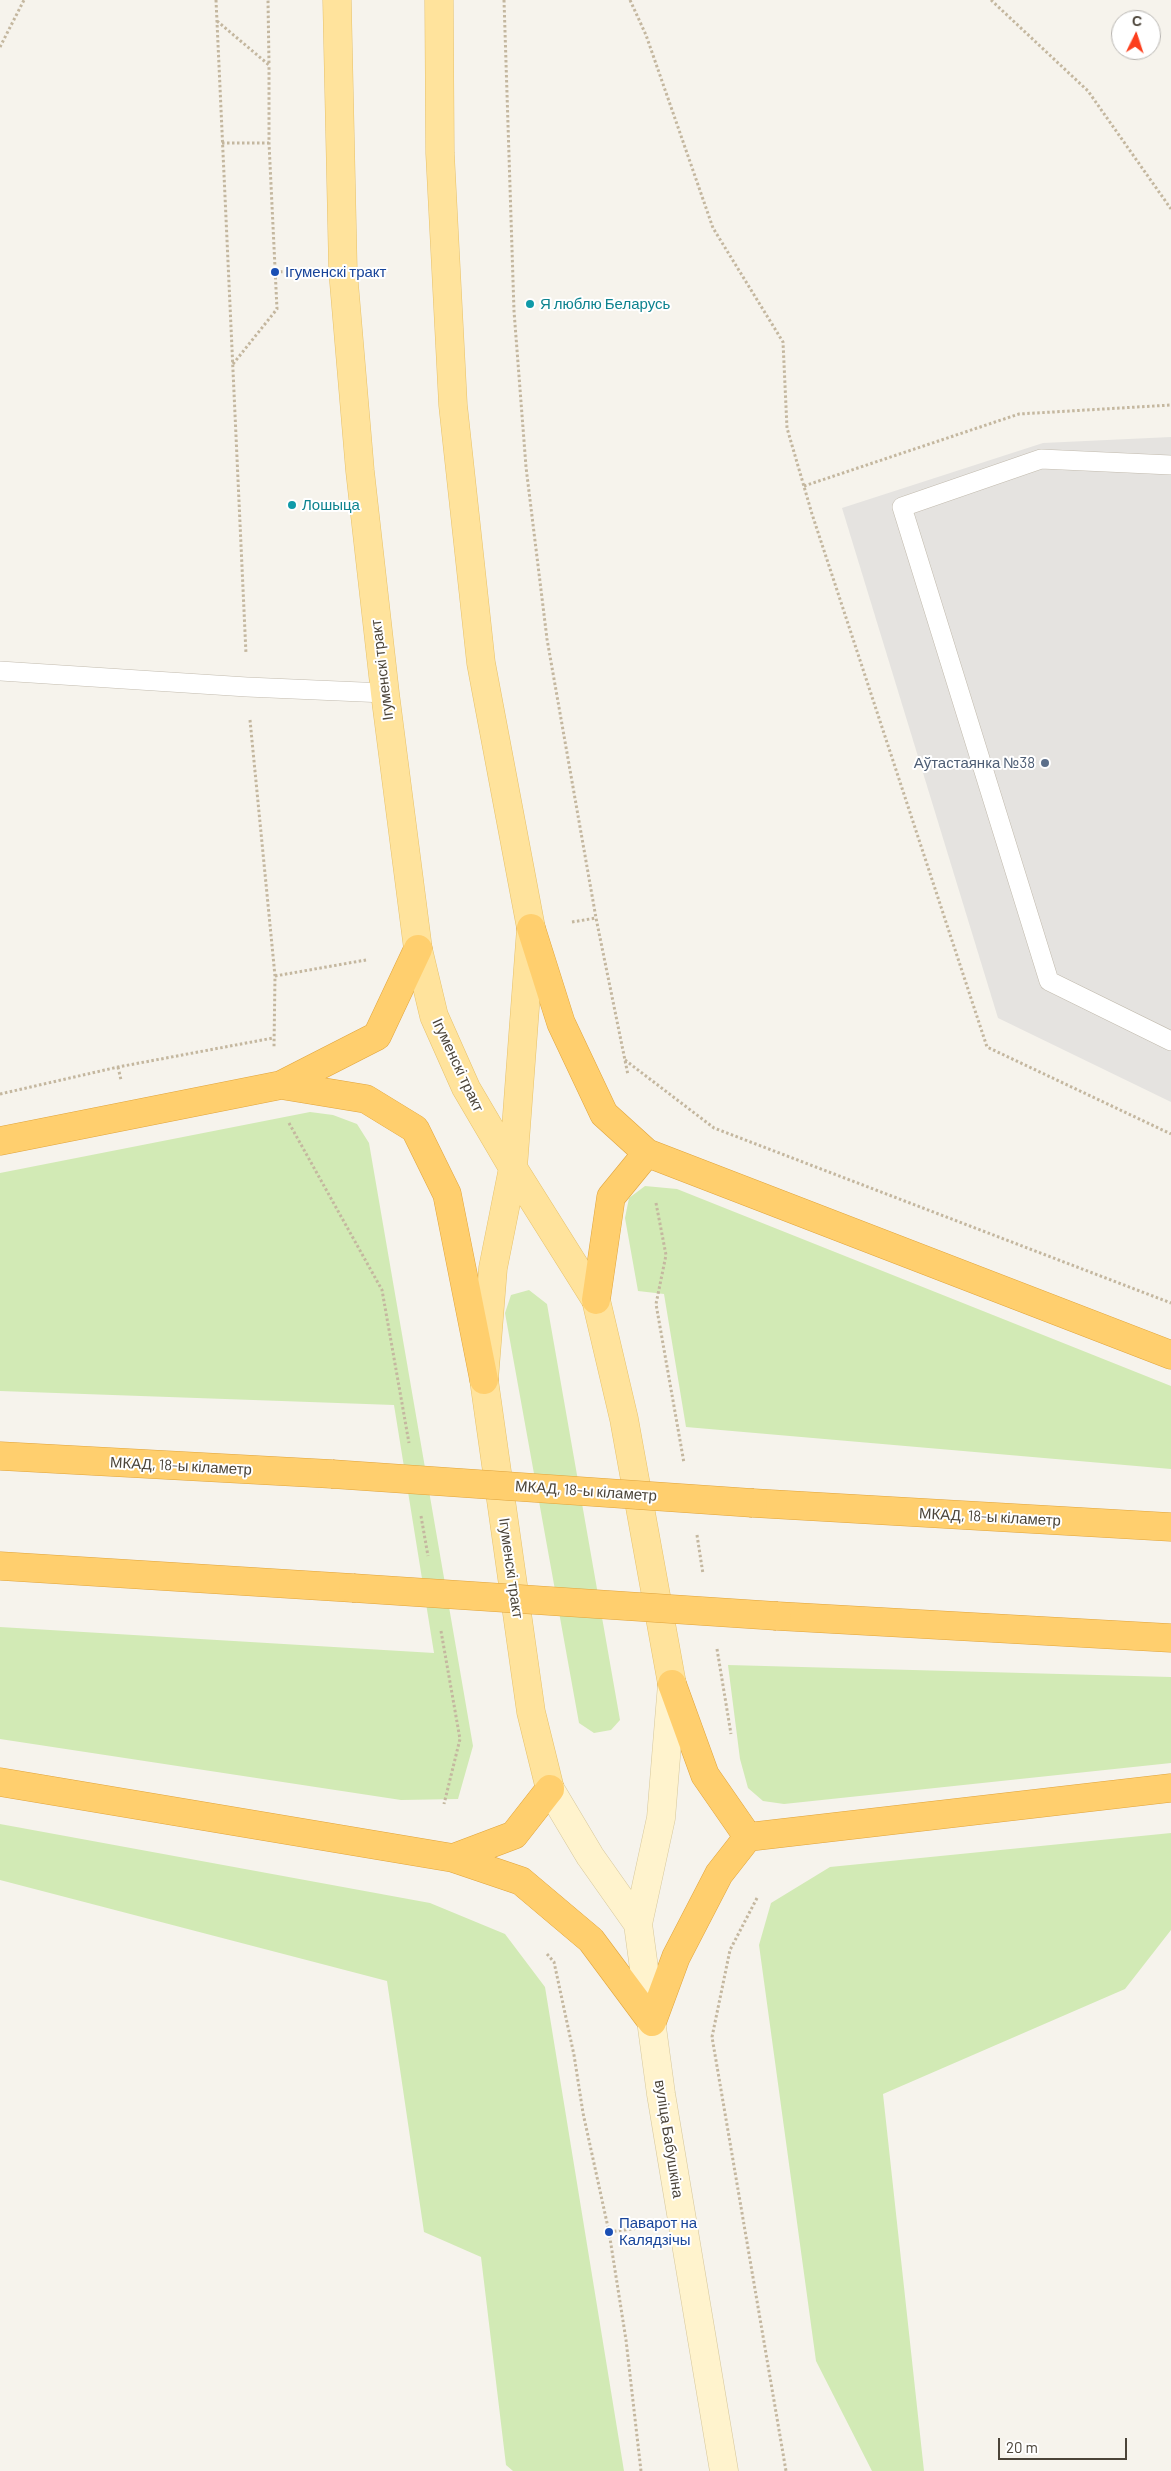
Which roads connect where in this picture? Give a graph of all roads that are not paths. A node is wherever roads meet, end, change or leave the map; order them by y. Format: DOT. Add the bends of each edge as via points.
graph roads {
  1 [pos="337,0"];
  2 [pos="439,0"];
  3 [pos="1171,465"];
  4 [pos="0,671"];
  5 [pos="385,693"];
  6 [pos="531,928"];
  7 [pos="418,949"];
  8 [pos="1171,1041"];
  9 [pos="281,1085"];
  10 [pos="0,1140"];
  11 [pos="647,1153"];
  12 [pos="513,1168"];
  13 [pos="596,1300"];
  14 [pos="1171,1355"];
  15 [pos="484,1380"];
  16 [pos="0,1456"];
  17 [pos="1171,1528"];
  18 [pos="0,1566"];
  19 [pos="1171,1638"];
  20 [pos="672,1684"];
  21 [pos="0,1782"];
  22 [pos="1171,1788"];
  23 [pos="550,1789"];
  24 [pos="748,1837"];
  25 [pos="453,1858"];
  26 [pos="638,1924"];
  27 [pos="652,2022"];
  28 [pos="724,2471"];
  1 -- 5 [label="main road, Ігуменскі тракт" via="343,270 360,471"];
  2 -- 6 [label="main road, Ігуменскі тракт" via="440,153 453,405 481,662"];
  3 -- 8 [label="lane" via="1041,459 902,507 1048,981"];
  4 -- 5 [label="lane"];
  5 -- 7 [label="main road, Ігуменскі тракт"];
  6 -- 11 [label="highway" via="561,1023 604,1114"];
  6 -- 12 [label="main road, Ігуменскі тракт"];
  7 -- 9 [label="highway" via="377,1036"];
  7 -- 12 [label="main road, Ігуменскі тракт" via="438,1025 466,1088"];
  9 -- 10 [label="highway"];
  9 -- 15 [label="highway" via="366,1099 415,1129 447,1194"];
  11 -- 13 [label="highway" via="611,1197"];
  11 -- 14 [label="highway"];
  12 -- 13 [label="main road, Ігуменскі тракт"];
  12 -- 15 [label="main road, Ігуменскі тракт" via="493,1268"];
  13 -- 20 [label="main road, Ігуменскі тракт" via="624,1419"];
  15 -- 23 [label="main road, Ігуменскі тракт" via="531,1712"];
  16 -- 17 [label="highway, МКАД, 18-ы кіламетр, bridge"];
  18 -- 19 [label="highway, bridge"];
  20 -- 24 [label="highway" via="705,1775"];
  20 -- 26 [label="street, вуліца Бабушкіна" via="661,1818"];
  21 -- 25 [label="highway"];
  22 -- 24 [label="highway"];
  23 -- 25 [label="highway" via="514,1835"];
  23 -- 26 [label="street, вуліца Бабушкіна" via="590,1856"];
  24 -- 27 [label="highway" via="719,1874 676,1957"];
  25 -- 27 [label="highway" via="521,1881 591,1940"];
  26 -- 27 [label="street, вуліца Бабушкіна"];
  27 -- 28 [label="street, вуліца Бабушкіна"];
}
